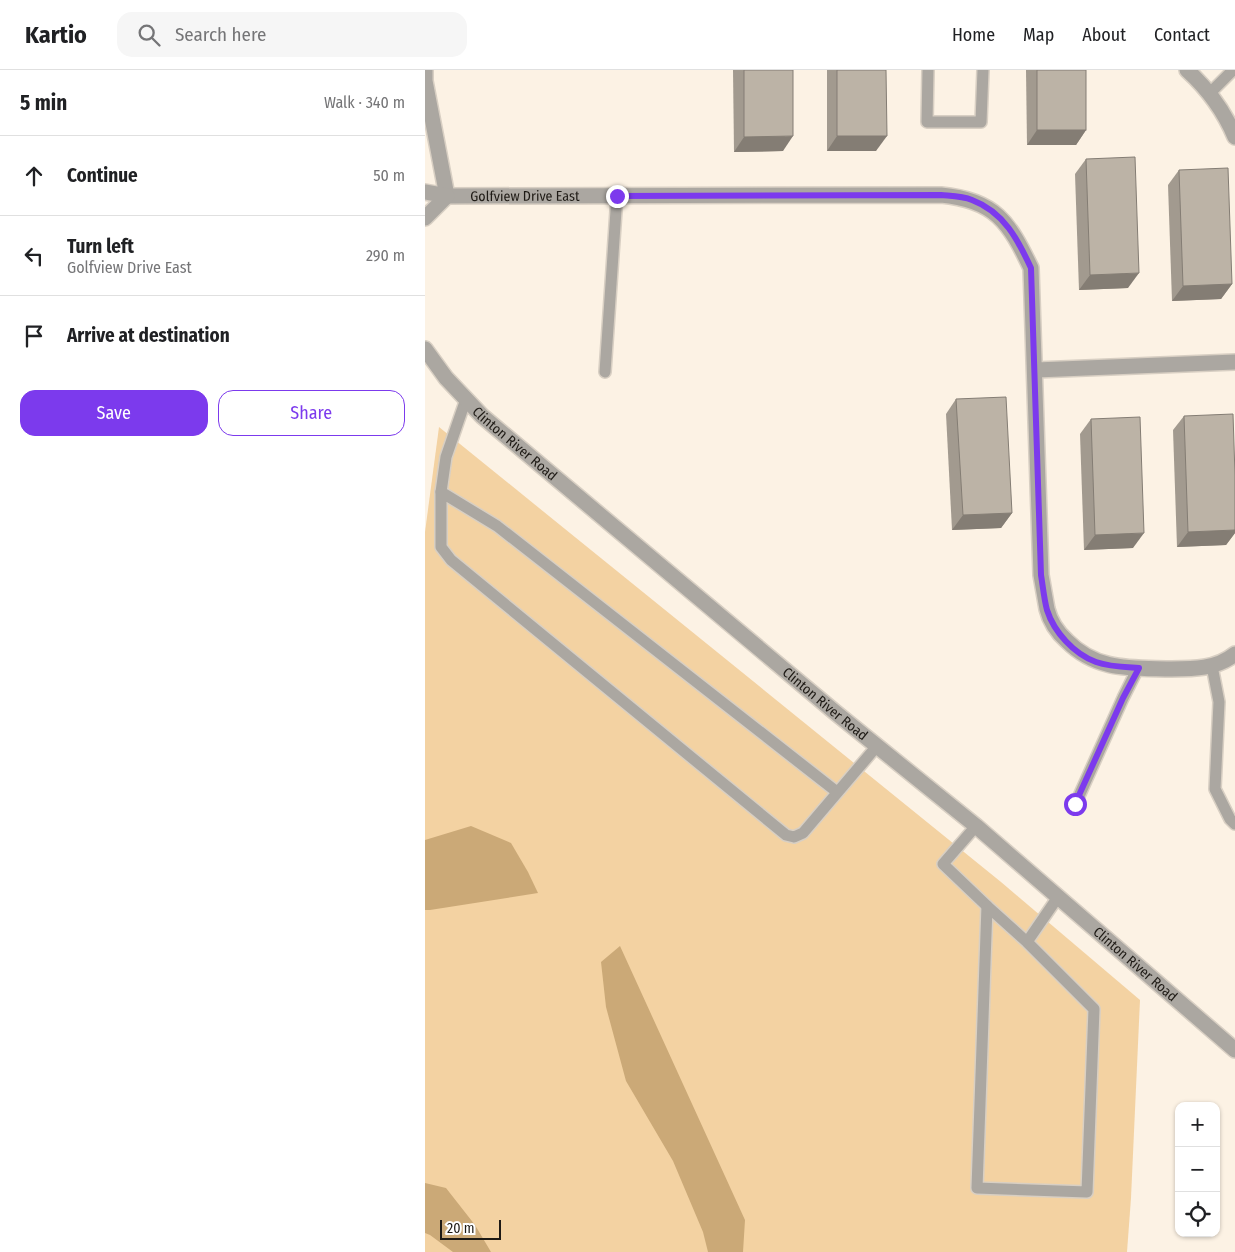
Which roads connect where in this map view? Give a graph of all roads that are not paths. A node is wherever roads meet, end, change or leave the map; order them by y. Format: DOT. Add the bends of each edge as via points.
graph roads {
  1 [pos="425,70"];
  2 [pos="928,70"];
  3 [pos="983,70"];
  4 [pos="1187,70"];
  5 [pos="1234,70"];
  6 [pos="1209,94"];
  7 [pos="1235,137"];
  8 [pos="425,192"];
  9 [pos="447,196"];
  10 [pos="617,196"];
  11 [pos="425,218"];
  12 [pos="425,349"];
  13 [pos="1235,362"];
  14 [pos="1036,370"];
  15 [pos="605,372"];
  16 [pos="465,399"];
  17 [pos="441,492"];
  18 [pos="1235,654"];
  19 [pos="1212,666"];
  20 [pos="1139,668"];
  21 [pos="877,746"];
  22 [pos="837,792"];
  23 [pos="1075,804"];
  24 [pos="1235,824"];
  25 [pos="976,826"];
  26 [pos="1058,897"];
  27 [pos="987,906"];
  28 [pos="1027,942"];
  29 [pos="1235,1050"];
  1 -- 9 [label="street"];
  2 -- 3 [label="lane" via="927,122 981,122"];
  4 -- 6 [label="street"];
  5 -- 6 [label="lane"];
  6 -- 7 [label="street" via="1226,116"];
  8 -- 9 [label="street, Golfview Drive East"];
  9 -- 10 [label="street, Golfview Drive East"];
  9 -- 11 [label="street"];
  10 -- 14 [label="street, Golfview Drive East" via="941,195 972,200 996,214 1011,229 1031,268"];
  10 -- 15 [label="lane"];
  12 -- 16 [label="street, Clinton River Road"];
  13 -- 14 [label="street"];
  14 -- 20 [label="street, Golfview Drive East" via="1041,575 1048,610 1061,636 1083,655 1110,666"];
  16 -- 17 [label="lane" via="446,457"];
  16 -- 21 [label="street, Clinton River Road" via="550,474"];
  17 -- 22 [label="lane" via="497,526"];
  17 -- 22 [label="lane" via="441,546 451,560 785,835 794,837 803,832"];
  18 -- 19 [label="street, Golfview Drive East"];
  19 -- 20 [label="street, Golfview Drive East"];
  19 -- 24 [label="lane" via="1219,702 1215,789"];
  20 -- 23 [label="lane"];
  21 -- 22 [label="lane"];
  21 -- 25 [label="street, Clinton River Road"];
  25 -- 26 [label="street, Clinton River Road"];
  25 -- 27 [label="lane" via="943,864"];
  26 -- 28 [label="lane"];
  26 -- 29 [label="street, Clinton River Road"];
  27 -- 28 [label="lane"];
  27 -- 28 [label="lane" via="977,1188 1087,1192 1094,1009"];
}
